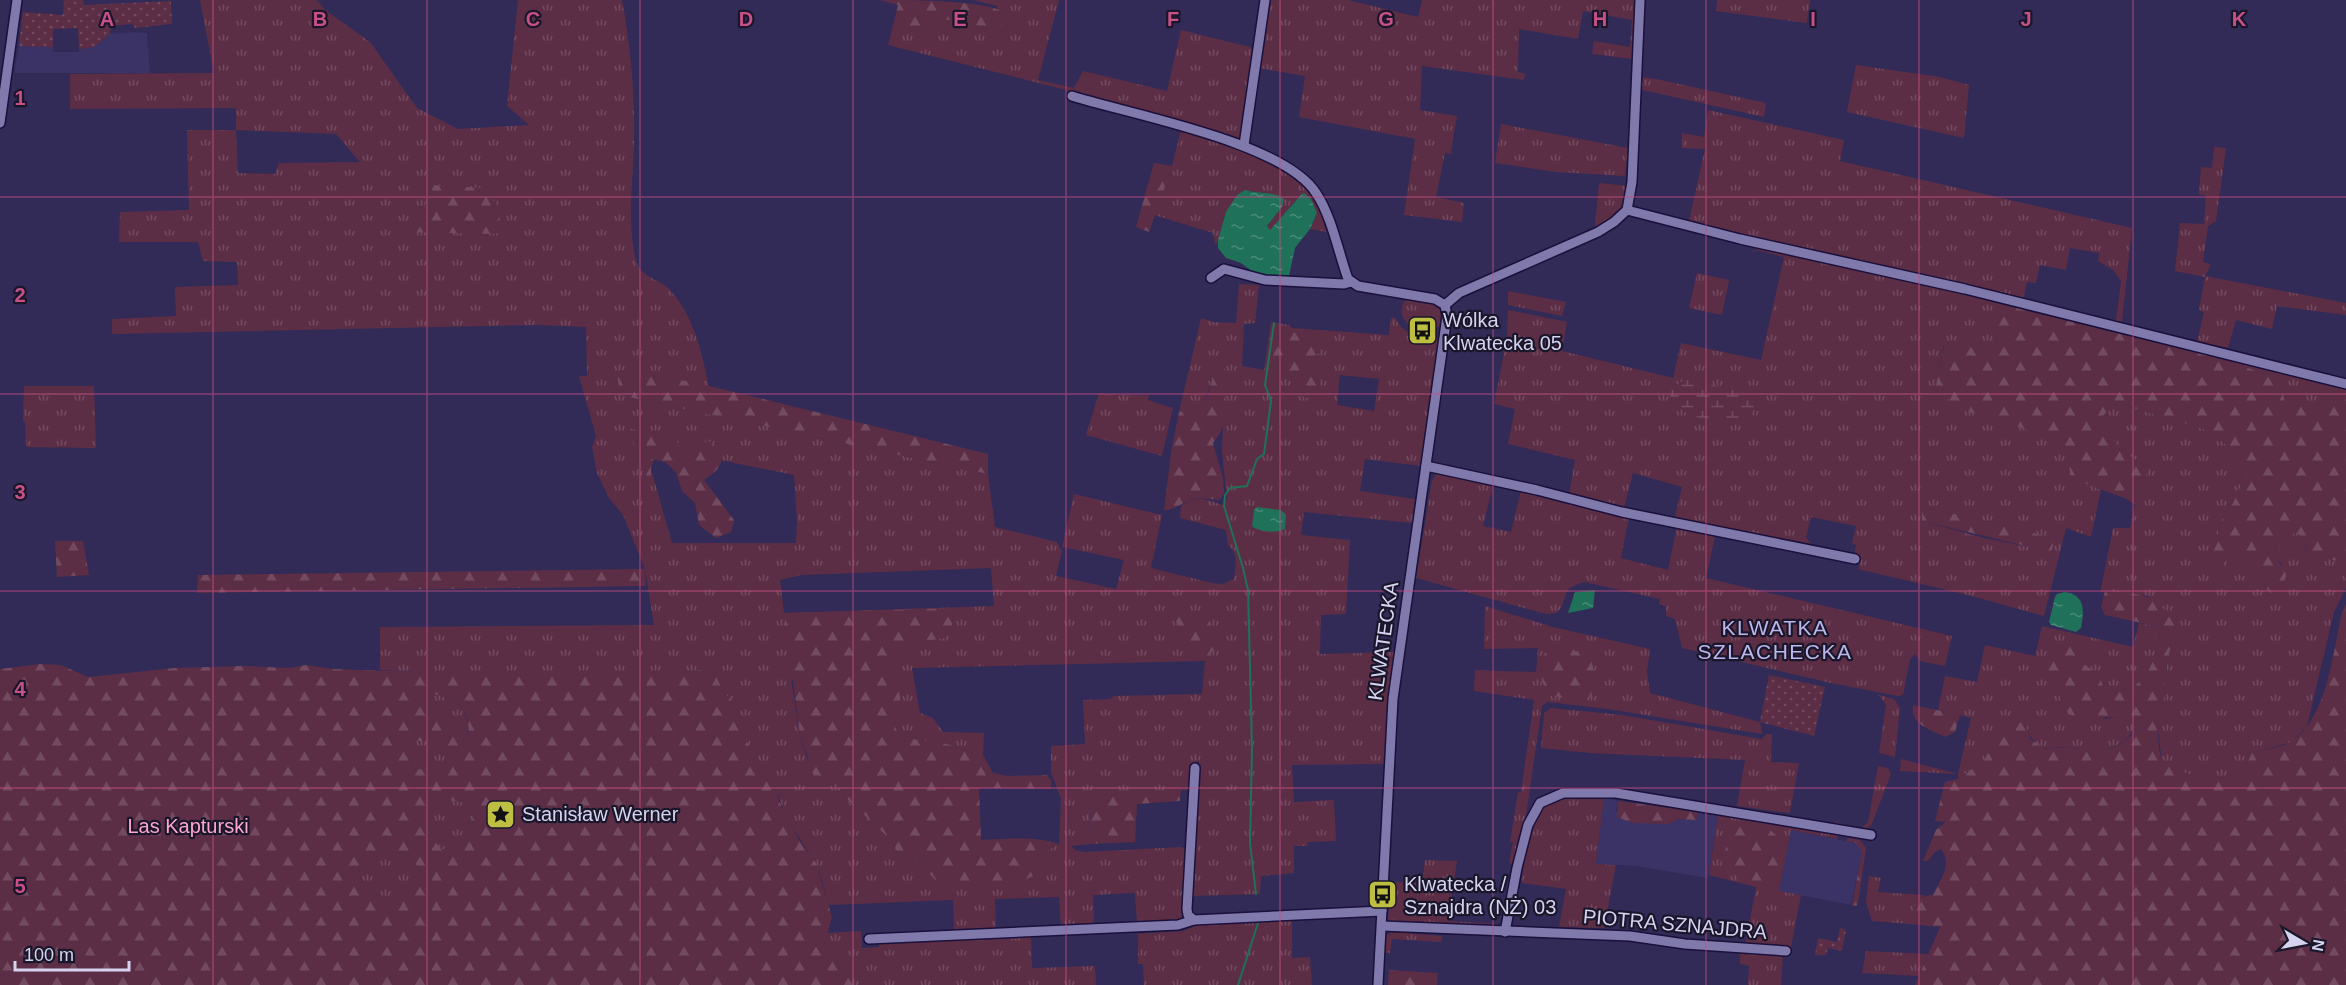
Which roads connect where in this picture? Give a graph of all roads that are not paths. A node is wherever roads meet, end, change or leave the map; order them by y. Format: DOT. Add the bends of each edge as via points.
graph roads {
  1 [pos="17,0"];
  2 [pos="1265,0"];
  3 [pos="1640,0"];
  4 [pos="1072,96"];
  5 [pos="0,123"];
  6 [pos="1244,145"];
  7 [pos="1627,210"];
  8 [pos="1211,278"];
  9 [pos="1351,282"];
  10 [pos="1445,305"];
  11 [pos="2346,384"];
  12 [pos="1426,466"];
  13 [pos="1855,559"];
  14 [pos="1195,768"];
  15 [pos="1870,835"];
  16 [pos="1382,910"];
  17 [pos="1194,920"];
  18 [pos="1382,926"];
  19 [pos="1506,932"];
  20 [pos="869,939"];
  21 [pos="1786,951"];
  22 [pos="1378,985"];
  1 -- 5 [label="street"];
  2 -- 6 [label="street"];
  3 -- 7 [label="street" via="1632,182"];
  4 -- 6 [label="street"];
  6 -- 9 [label="street" via="1290,168 1310,185 1323,205"];
  7 -- 10 [label="street" via="1598,232 1459,293"];
  7 -- 11 [label="street"];
  8 -- 9 [label="street" via="1224,269 1265,280"];
  9 -- 10 [label="street" via="1435,299"];
  10 -- 12 [label="street, KLWATECKA" via="1447,316"];
  12 -- 13 [label="street" via="1622,512"];
  12 -- 16 [label="street, KLWATECKA" via="1393,699"];
  14 -- 17 [label="street" via="1187,909"];
  15 -- 19 [label="street" via="1616,793 1563,793 1540,803 1528,825"];
  16 -- 17 [label="street"];
  16 -- 18 [label="street, KLWATECKA"];
  17 -- 20 [label="street" via="1178,925"];
  18 -- 19 [label="street, PIOTRA SZNAJDRA"];
  18 -- 22 [label="street, KLWATECKA"];
  19 -- 21 [label="street, PIOTRA SZNAJDRA" via="1630,936"];
}
